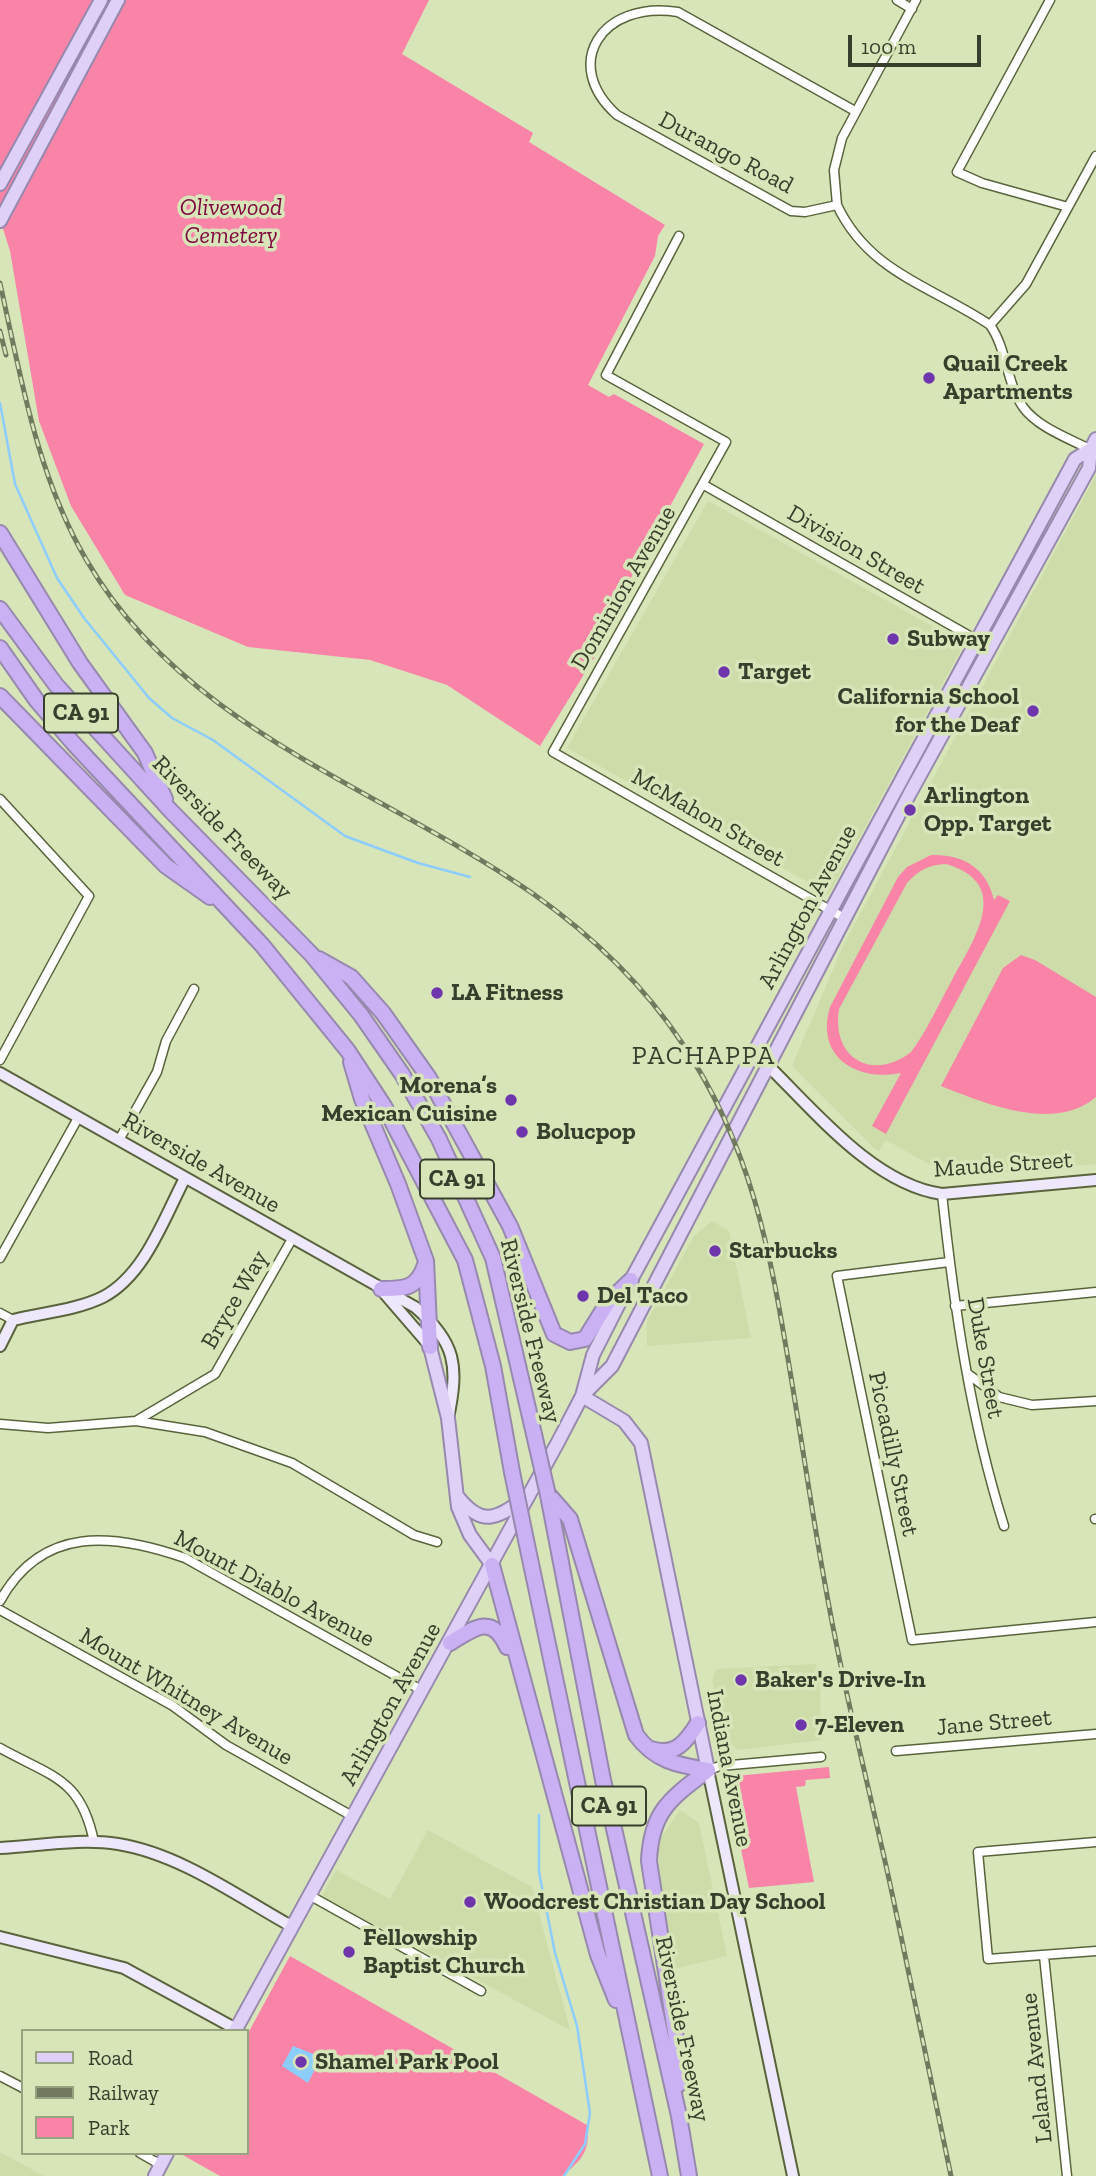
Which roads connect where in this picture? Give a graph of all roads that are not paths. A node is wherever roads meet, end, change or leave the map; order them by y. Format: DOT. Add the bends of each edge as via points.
graph roads {
  1 [pos="101,0"];
  2 [pos="118,0"];
  3 [pos="897,0"];
  4 [pos="1050,0"];
  5 [pos="914,4"];
  6 [pos="855,111"];
  7 [pos="1096,156"];
  8 [pos="0,184"];
  9 [pos="837,205"];
  10 [pos="1068,207"];
  11 [pos="0,220"];
  12 [pos="679,236"];
  13 [pos="990,325"];
  14 [pos="1094,447"];
  15 [pos="704,485"];
  16 [pos="0,533"];
  17 [pos="0,609"];
  18 [pos="975,639"];
  19 [pos="989,647"];
  20 [pos="0,648"];
  21 [pos="0,696"];
  22 [pos="553,752"];
  23 [pos="0,799"];
  24 [pos="170,810"];
  25 [pos="830,909"];
  26 [pos="232,912"];
  27 [pos="844,918"];
  28 [pos="312,955"];
  29 [pos="194,989"];
  30 [pos="348,1051"];
  31 [pos="754,1052"];
  32 [pos="0,1060"];
  33 [pos="769,1066"];
  34 [pos="0,1073"];
  35 [pos="78,1118"];
  36 [pos="119,1140"];
  37 [pos="185,1178"];
  38 [pos="1096,1180"];
  39 [pos="942,1194"];
  40 [pos="292,1239"];
  41 [pos="0,1258"];
  42 [pos="426,1261"];
  43 [pos="949,1262"];
  44 [pos="631,1280"];
  45 [pos="381,1289"];
  46 [pos="1096,1292"];
  47 [pos="955,1306"];
  48 [pos="0,1312"];
  49 [pos="427,1317"];
  50 [pos="13,1320"];
  51 [pos="0,1346"];
  52 [pos="430,1347"];
  53 [pos="967,1374"];
  54 [pos="582,1396"];
  55 [pos="1096,1401"];
  56 [pos="448,1418"];
  57 [pos="136,1422"];
  58 [pos="0,1424"];
  59 [pos="457,1495"];
  60 [pos="548,1495"];
  61 [pos="527,1497"];
  62 [pos="1004,1526"];
  63 [pos="437,1542"];
  64 [pos="492,1565"];
  65 [pos="0,1601"];
  66 [pos="0,1610"];
  67 [pos="1096,1622"];
  68 [pos="450,1643"];
  69 [pos="519,1673"];
  70 [pos="423,1691"];
  71 [pos="698,1723"];
  72 [pos="1096,1734"];
  73 [pos="645,1747"];
  74 [pos="0,1748"];
  75 [pos="896,1751"];
  76 [pos="821,1757"];
  77 [pos="708,1770"];
  78 [pos="352,1816"];
  79 [pos="94,1842"];
  80 [pos="1096,1842"];
  81 [pos="0,1848"];
  82 [pos="309,1895"];
  83 [pos="291,1926"];
  84 [pos="0,1937"];
  85 [pos="1096,1951"];
  86 [pos="1044,1956"];
  87 [pos="481,1990"];
  88 [pos="233,2029"];
  89 [pos="236,2029"];
  90 [pos="629,2031"];
  91 [pos="0,2076"];
  92 [pos="21,2087"];
  93 [pos="678,2116"];
  94 [pos="144,2155"];
  95 [pos="161,2165"];
  96 [pos="660,2176"];
  97 [pos="689,2176"];
  98 [pos="793,2176"];
  99 [pos="1068,2176"];
  1 -- 8 [label="main road"];
  2 -- 11 [label="main road"];
  3 -- 5 [label="street"];
  4 -- 10 [label="street" via="957,172"];
  5 -- 6 [label="street"];
  6 -- 9 [label="street" via="837,154"];
  6 -- 9 [label="street, Durango Road" via="678,12 657,6 625,10 599,34 591,59 592,82 604,104 617,115 791,211"];
  7 -- 10 [label="street"];
  9 -- 13 [label="street" via="853,235 875,258"];
  10 -- 13 [label="street" via="1026,285"];
  12 -- 15 [label="street, Dominion Avenue" via="606,375 726,442"];
  13 -- 14 [label="street" via="1001,340 1021,405 1034,418"];
  14 -- 18 [label="main road, Arlington Avenue" via="1075,459"];
  14 -- 19 [label="main road, Arlington Avenue" via="1089,468"];
  15 -- 18 [label="street, Division Street"];
  15 -- 22 [label="street, Dominion Avenue"];
  16 -- 24 [label="highway" via="80,663 145,753"];
  17 -- 24 [label="highway, Riverside Freeway / CA 91" via="56,685"];
  18 -- 19 [label="street, Division Street"];
  18 -- 25 [label="main road, Arlington Avenue"];
  19 -- 27 [label="main road, Arlington Avenue"];
  20 -- 26 [label="highway, Riverside Freeway / CA 91" via="74,744"];
  21 -- 26 [label="highway" via="166,866"];
  22 -- 25 [label="street, McMahon Street"];
  23 -- 32 [label="street" via="89,896"];
  24 -- 28 [label="highway, Riverside Freeway / CA 91"];
  25 -- 27 [label="street, McMahon Street"];
  25 -- 31 [label="main road, Arlington Avenue"];
  26 -- 30 [label="highway, Riverside Freeway / CA 91"];
  27 -- 33 [label="main road, Arlington Avenue"];
  28 -- 44 [label="highway" via="351,977 429,1078 510,1226 554,1335 570,1342 585,1339 608,1302"];
  28 -- 60 [label="highway, Riverside Freeway / CA 91, bridge" via="395,1064 439,1139 493,1258"];
  29 -- 36 [label="street" via="166,1041 157,1072"];
  30 -- 42 [label="highway" via="362,1099"];
  30 -- 90 [label="highway, Riverside Freeway / CA 91, bridge" via="384,1106 465,1260 493,1366"];
  31 -- 33 [label="street, Maude Street"];
  31 -- 44 [label="main road, Arlington Avenue"];
  33 -- 39 [label="street, Maude Street" via="864,1158 906,1185"];
  33 -- 54 [label="main road, Arlington Avenue" via="612,1366"];
  34 -- 35 [label="street, Riverside Avenue"];
  35 -- 36 [label="street, Riverside Avenue"];
  35 -- 41 [label="street"];
  36 -- 37 [label="street, Riverside Avenue"];
  37 -- 40 [label="street, Riverside Avenue"];
  37 -- 50 [label="street" via="137,1267 122,1285 101,1298"];
  38 -- 39 [label="street, Maude Street"];
  39 -- 43 [label="street, Duke Street"];
  40 -- 45 [label="street, Riverside Avenue"];
  40 -- 57 [label="street, Bryce Way" via="215,1374"];
  42 -- 45 [label="highway" via="412,1287"];
  42 -- 49 [label="highway"];
  43 -- 47 [label="street, Duke Street"];
  43 -- 67 [label="street, Piccadilly Street" via="837,1276 912,1640"];
  44 -- 54 [label="main road, Arlington Avenue" via="593,1355"];
  45 -- 49 [label="street, Riverside Avenue"];
  45 -- 52 [label="street, Riverside Avenue"];
  46 -- 47 [label="street"];
  47 -- 53 [label="street, Duke Street"];
  48 -- 50 [label="street"];
  49 -- 52 [label="highway"];
  49 -- 56 [label="street, Riverside Avenue" via="452,1354 453,1397"];
  50 -- 51 [label="street"];
  52 -- 56 [label="main road, Riverside Avenue"];
  53 -- 55 [label="street" via="999,1397 1032,1405"];
  53 -- 62 [label="street, Duke Street" via="986,1469"];
  54 -- 61 [label="main road, Arlington Avenue"];
  54 -- 71 [label="main road, Indiana Avenue" via="624,1421 641,1443"];
  56 -- 59 [label="main road, Riverside Avenue"];
  57 -- 58 [label="street" via="48,1428"];
  57 -- 63 [label="street" via="205,1432 292,1463 414,1535"];
  59 -- 61 [label="main road" via="478,1516 490,1518"];
  59 -- 64 [label="main road, Riverside Avenue" via="464,1524"];
  60 -- 73 [label="highway" via="570,1519 636,1735"];
  60 -- 93 [label="highway, Riverside Freeway / CA 91" via="603,1780"];
  61 -- 64 [label="main road, Arlington Avenue"];
  64 -- 68 [label="main road, Arlington Avenue"];
  64 -- 69 [label="highway"];
  65 -- 70 [label="street, Mount Diablo Avenue" via="12,1579 48,1550 112,1539 147,1545 185,1558"];
  66 -- 78 [label="street, Mount Whitney Avenue" via="173,1706 226,1745"];
  68 -- 69 [label="highway" via="478,1627 495,1629"];
  68 -- 70 [label="main road, Arlington Avenue"];
  69 -- 90 [label="highway" via="598,1955"];
  70 -- 78 [label="main road, Arlington Avenue"];
  71 -- 73 [label="highway" via="676,1749 664,1753"];
  71 -- 77 [label="main road, Indiana Avenue"];
  72 -- 75 [label="street, Jane Street"];
  73 -- 77 [label="highway" via="676,1765"];
  74 -- 79 [label="street" via="68,1786 88,1814"];
  76 -- 77 [label="street"];
  77 -- 93 [label="highway" via="655,1819 650,1843 677,2045"];
  77 -- 98 [label="street, Indiana Avenue"];
  78 -- 82 [label="main road, Arlington Avenue"];
  79 -- 81 [label="street"];
  79 -- 83 [label="street" via="146,1850 179,1864"];
  80 -- 86 [label="street" via="978,1852 988,1959"];
  82 -- 83 [label="main road, Arlington Avenue"];
  82 -- 87 [label="street"];
  83 -- 89 [label="main road, Arlington Avenue"];
  84 -- 88 [label="street" via="124,1968"];
  85 -- 86 [label="street"];
  86 -- 99 [label="street, Leland Avenue"];
  90 -- 96 [label="highway, Riverside Freeway / CA 91"];
  91 -- 92 [label="street"];
  93 -- 97 [label="highway, Riverside Freeway / CA 91"];
  94 -- 95 [label="street"];
}
